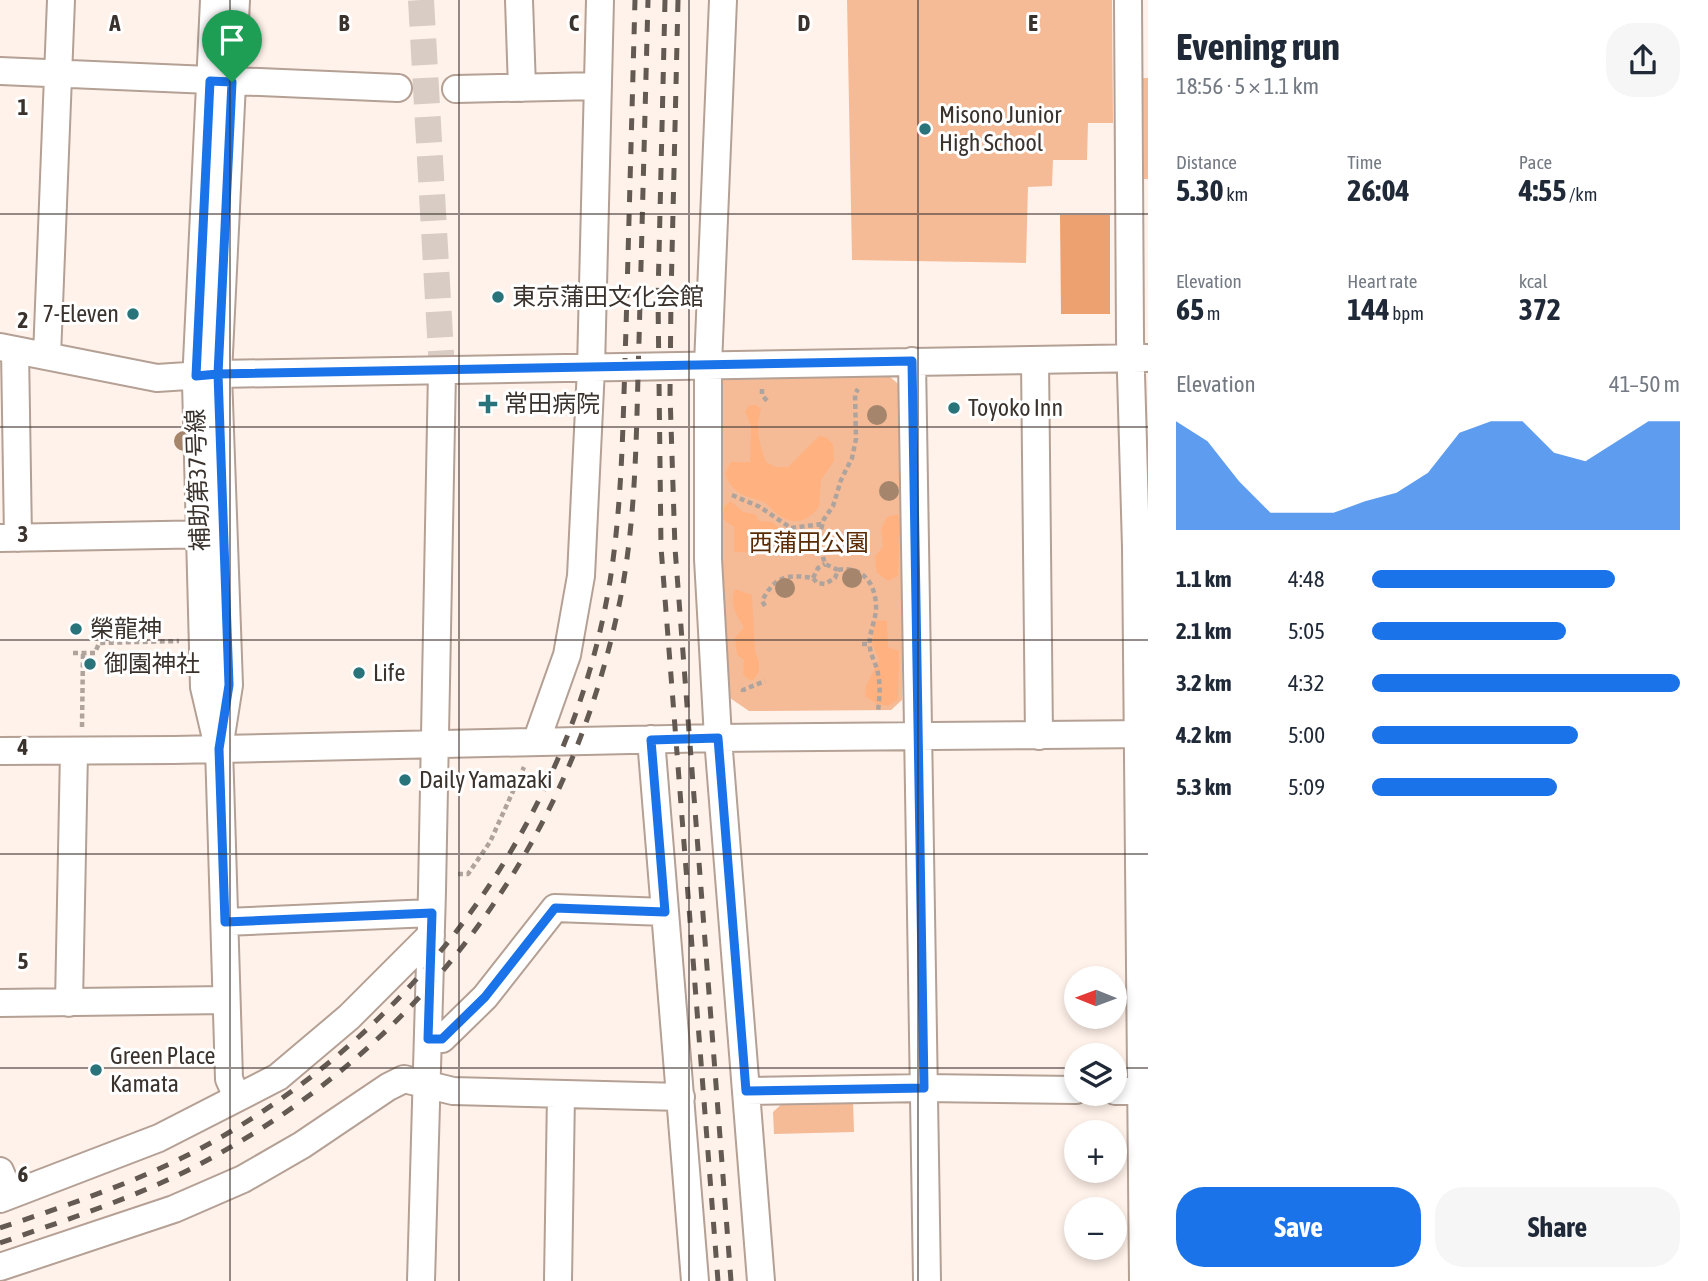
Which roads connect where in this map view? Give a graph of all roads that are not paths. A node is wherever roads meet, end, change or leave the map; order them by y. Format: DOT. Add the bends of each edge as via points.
graph roads {
  1 [pos="61,0"];
  2 [pos="214,0"];
  3 [pos="236,0"];
  4 [pos="519,0"];
  5 [pos="600,0"];
  6 [pos="723,0"];
  7 [pos="1128,0"];
  8 [pos="0,71"];
  9 [pos="58,74"];
  10 [pos="221,82"];
  11 [pos="598,86"];
  12 [pos="398,88"];
  13 [pos="522,88"];
  14 [pos="456,89"];
  15 [pos="7,348"];
  16 [pos="47,356"];
  17 [pos="1139,358"];
  18 [pos="912,361"];
  19 [pos="1035,361"];
  20 [pos="708,365"];
  21 [pos="592,368"];
  22 [pos="442,371"];
  23 [pos="207,375"];
  24 [pos="212,534"];
  25 [pos="9,538"];
  26 [pos="1142,547"];
  27 [pos="1143,734"];
  28 [pos="435,736"];
  29 [pos="1039,736"];
  30 [pos="918,737"];
  31 [pos="718,738"];
  32 [pos="651,740"];
  33 [pos="78,743"];
  34 [pos="219,749"];
  35 [pos="532,750"];
  36 [pos="0,751"];
  37 [pos="665,912"];
  38 [pos="225,922"];
  39 [pos="431,924"];
  40 [pos="226,1000"];
  41 [pos="0,1003"];
  42 [pos="69,1003"];
  43 [pos="428,1039"];
  44 [pos="426,1083"];
  45 [pos="924,1088"];
  46 [pos="1064,1090"];
  47 [pos="746,1091"];
  48 [pos="1127,1091"];
  49 [pos="1145,1091"];
  50 [pos="561,1094"];
  51 [pos="237,1097"];
  52 [pos="681,1097"];
  53 [pos="3,1188"];
  54 [pos="0,1267"];
  55 [pos="421,1281"];
  56 [pos="558,1281"];
  57 [pos="695,1281"];
  58 [pos="761,1281"];
  59 [pos="927,1281"];
  60 [pos="1143,1281"];
  1 -- 9 [label="street"];
  2 -- 10 [label="street, 補助第37号線"];
  3 -- 10 [label="street, 補助第37号線"];
  4 -- 13 [label="street"];
  5 -- 11 [label="street"];
  6 -- 20 [label="street"];
  7 -- 17 [label="street"];
  8 -- 9 [label="street"];
  9 -- 10 [label="street"];
  9 -- 16 [label="street"];
  10 -- 12 [label="street"];
  10 -- 23 [label="street, 補助第37号線"];
  11 -- 13 [label="street"];
  11 -- 21 [label="street"];
  13 -- 14 [label="street"];
  15 -- 16 [label="street"];
  15 -- 25 [label="street"];
  16 -- 23 [label="street" via="157,378"];
  17 -- 19 [label="street"];
  17 -- 26 [label="street"];
  18 -- 19 [label="street"];
  18 -- 20 [label="street"];
  18 -- 30 [label="street"];
  19 -- 29 [label="street"];
  20 -- 21 [label="street"];
  20 -- 31 [label="street" via="708,559"];
  21 -- 22 [label="street"];
  21 -- 35 [label="street" via="581,576 567,655"];
  22 -- 23 [label="street"];
  22 -- 28 [label="street"];
  23 -- 24 [label="street, 補助第37号線"];
  24 -- 25 [label="street"];
  24 -- 34 [label="street, 補助第37号線" via="204,687"];
  26 -- 27 [label="street"];
  27 -- 29 [label="street"];
  27 -- 49 [label="street"];
  28 -- 34 [label="street"];
  28 -- 35 [label="street"];
  28 -- 39 [label="street"];
  29 -- 30 [label="street"];
  30 -- 31 [label="street"];
  30 -- 45 [label="street"];
  31 -- 32 [label="street"];
  31 -- 47 [label="street"];
  32 -- 35 [label="street"];
  32 -- 37 [label="street"];
  33 -- 34 [label="street"];
  33 -- 36 [label="street"];
  33 -- 42 [label="street"];
  34 -- 38 [label="street, 補助第37号線"];
  37 -- 43 [label="street" via="555,908 485,997 442,1039"];
  37 -- 52 [label="street"];
  38 -- 39 [label="street"];
  38 -- 40 [label="street, 補助第37号線"];
  39 -- 43 [label="street"];
  39 -- 51 [label="street" via="349,1017 278,1077"];
  40 -- 42 [label="street"];
  40 -- 51 [label="street, 補助第37号線" via="229,1079"];
  41 -- 42 [label="street"];
  43 -- 44 [label="street"];
  44 -- 50 [label="street" via="453,1091"];
  44 -- 54 [label="street" via="404,1079 388,1087 243,1179 174,1209"];
  44 -- 55 [label="street"];
  45 -- 46 [label="street"];
  45 -- 47 [label="street"];
  45 -- 59 [label="street"];
  47 -- 58 [label="street"];
  48 -- 49 [label="street"];
  49 -- 60 [label="street"];
  50 -- 52 [label="street"];
  50 -- 56 [label="street"];
  51 -- 53 [label="street" via="159,1138"];
  52 -- 57 [label="street"];
}
